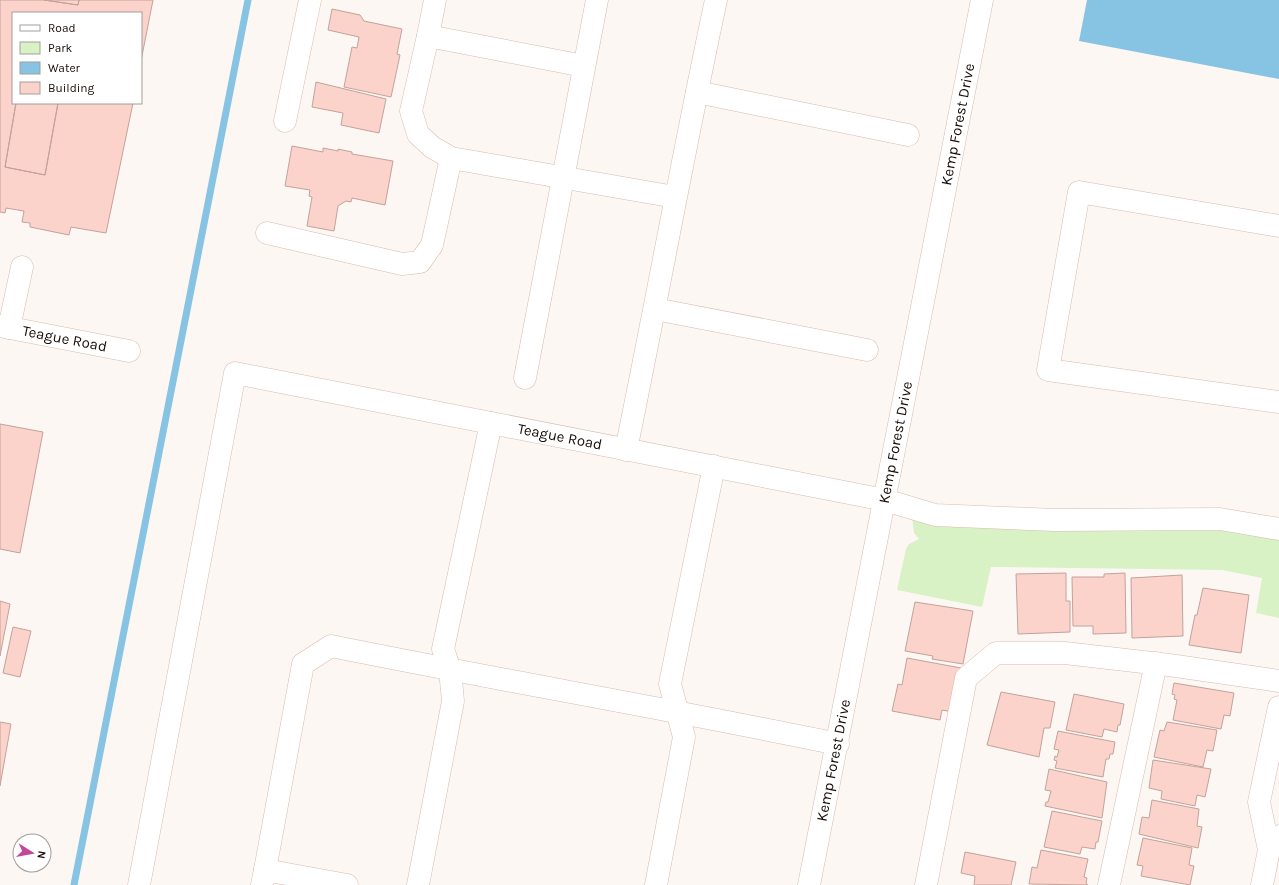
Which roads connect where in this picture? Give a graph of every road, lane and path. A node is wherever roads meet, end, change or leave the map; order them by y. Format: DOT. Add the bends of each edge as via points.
graph roads {
  1 [pos="310,0"];
  2 [pos="435,0"];
  3 [pos="597,0"];
  4 [pos="716,0"];
  5 [pos="982,0"];
  6 [pos="428,36"];
  7 [pos="584,66"];
  8 [pos="696,92"];
  9 [pos="285,121"];
  10 [pos="908,135"];
  11 [pos="451,158"];
  12 [pos="563,177"];
  13 [pos="675,197"];
  14 [pos="1279,226"];
  15 [pos="267,233"];
  16 [pos="22,267"];
  17 [pos="655,309"];
  18 [pos="5,327"];
  19 [pos="867,350"];
  20 [pos="129,351"];
  21 [pos="524,378"];
  22 [pos="1279,402"];
  23 [pos="491,423"];
  24 [pos="626,450"];
  25 [pos="714,466"];
  26 [pos="885,500"];
  27 [pos="1279,529"];
  28 [pos="1156,663"];
  29 [pos="450,670"];
  30 [pos="1279,681"];
  31 [pos="1279,707"];
  32 [pos="678,712"];
  33 [pos="838,744"];
  34 [pos="1274,843"];
  35 [pos="264,878"];
  36 [pos="139,885"];
  37 [pos="347,885"];
  38 [pos="418,885"];
  39 [pos="656,885"];
  40 [pos="809,885"];
  41 [pos="926,885"];
  42 [pos="1109,885"];
  43 [pos="1262,885"];
  1 -- 9 [label="street"];
  2 -- 6 [label="street"];
  3 -- 7 [label="street"];
  4 -- 8 [label="street"];
  5 -- 26 [label="street, Kemp Forest Drive"];
  6 -- 7 [label="street"];
  6 -- 11 [label="street" via="411,111 418,134 432,147"];
  7 -- 12 [label="street"];
  8 -- 10 [label="street"];
  8 -- 13 [label="street"];
  11 -- 12 [label="street"];
  11 -- 15 [label="street" via="432,245 420,262 402,264"];
  12 -- 13 [label="street"];
  12 -- 21 [label="street"];
  13 -- 17 [label="street"];
  14 -- 22 [label="street" via="1080,192 1048,370"];
  16 -- 18 [label="street"];
  17 -- 19 [label="street"];
  17 -- 24 [label="street"];
  18 -- 20 [label="street, Teague Road"];
  23 -- 24 [label="street, Teague Road"];
  23 -- 29 [label="street" via="443,649"];
  23 -- 36 [label="street, Teague Road" via="235,373"];
  24 -- 25 [label="street, Teague Road"];
  25 -- 26 [label="street, Teague Road"];
  25 -- 32 [label="street" via="670,684"];
  26 -- 27 [label="street, Teague Road" via="935,515 1055,520 1220,519"];
  26 -- 33 [label="street, Kemp Forest Drive"];
  28 -- 30 [label="street"];
  28 -- 41 [label="street" via="1065,653 996,653 966,678"];
  28 -- 42 [label="street"];
  29 -- 32 [label="street"];
  29 -- 35 [label="street" via="331,646 303,664"];
  29 -- 38 [label="street" via="453,701"];
  31 -- 34 [label="street" via="1259,802"];
  32 -- 33 [label="street"];
  32 -- 39 [label="street" via="684,737"];
  33 -- 40 [label="street, Kemp Forest Drive"];
  34 -- 43 [label="street"];
  35 -- 37 [label="street"];
}
